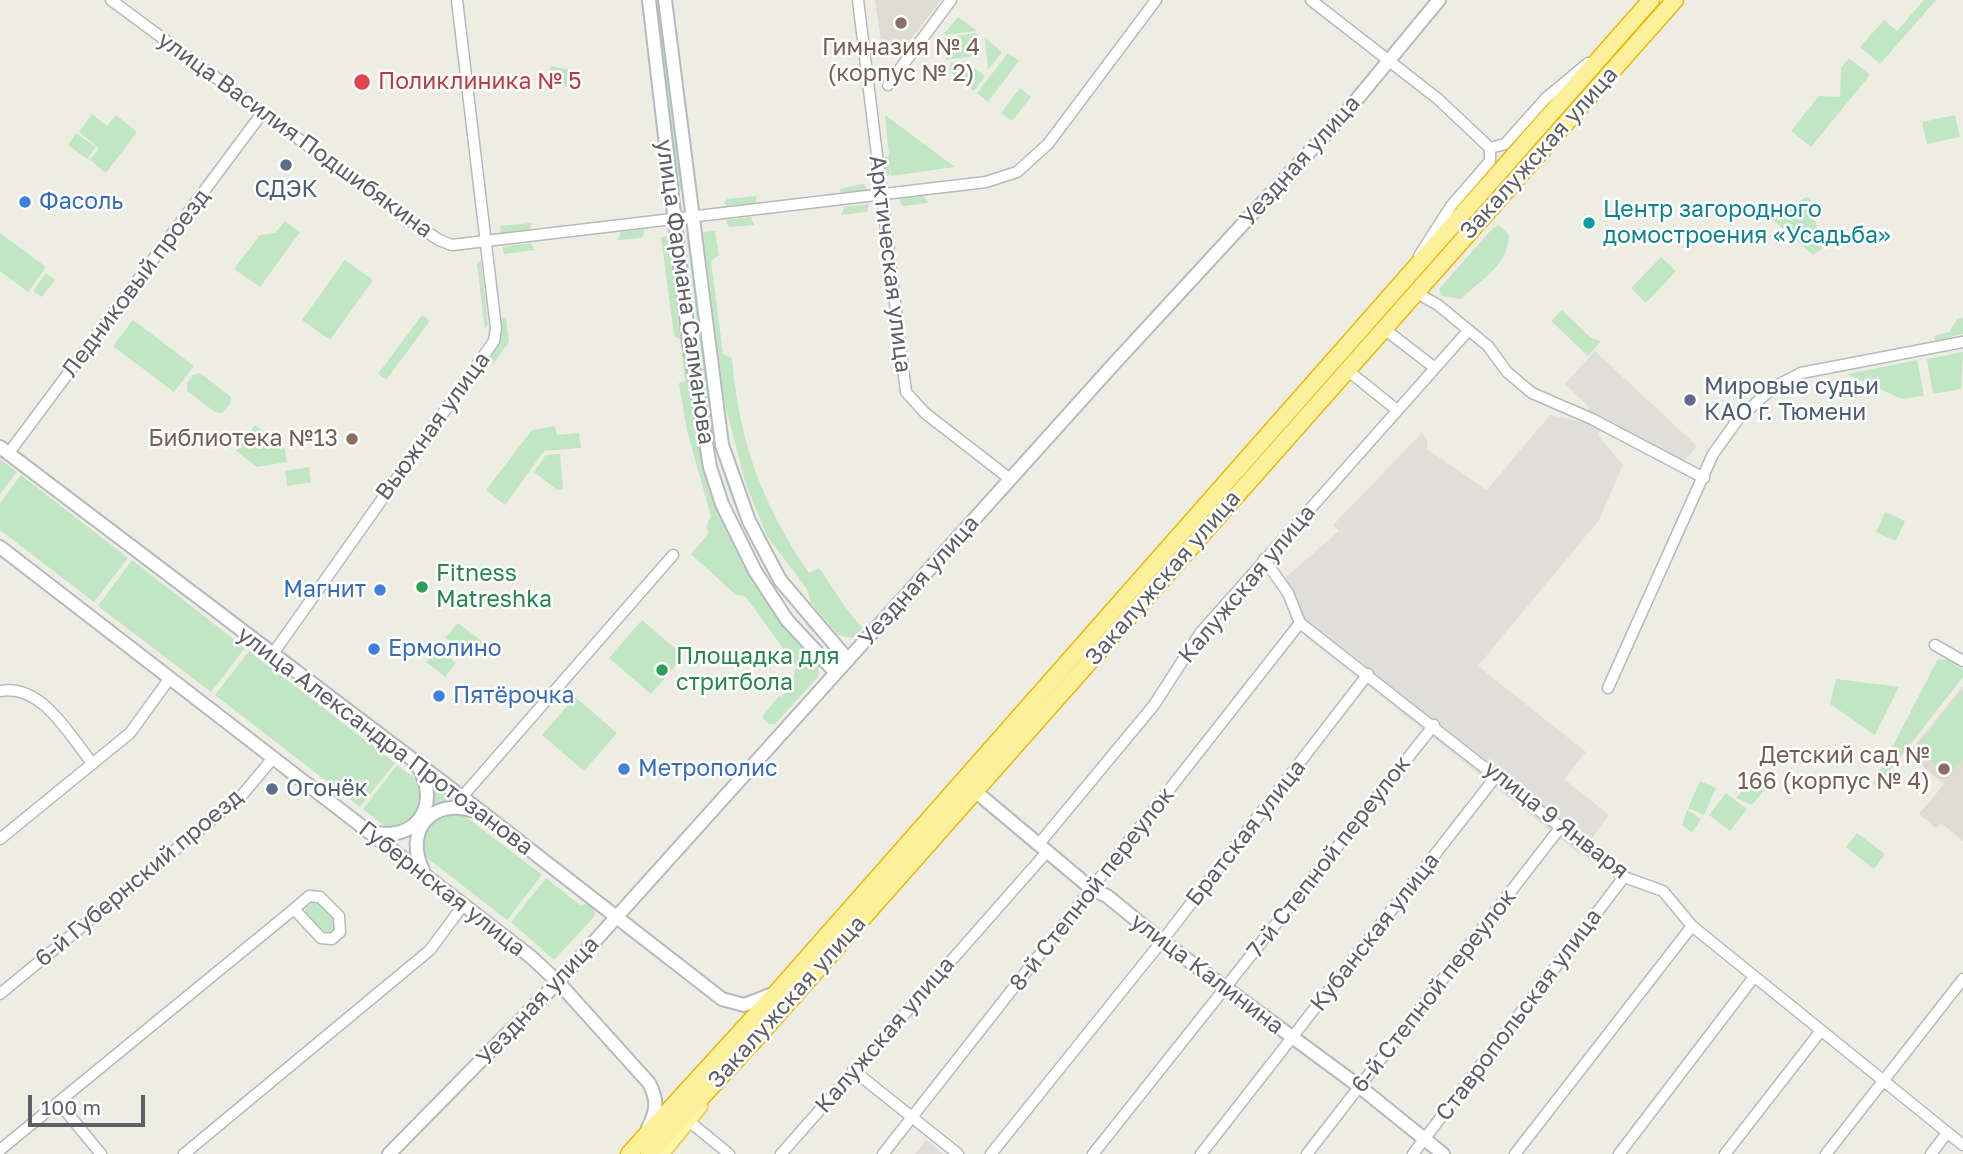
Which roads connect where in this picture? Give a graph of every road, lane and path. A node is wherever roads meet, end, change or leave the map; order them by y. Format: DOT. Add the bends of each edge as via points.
graph roads {
  1 [pos="111,0"];
  2 [pos="457,0"];
  3 [pos="649,0"];
  4 [pos="665,0"];
  5 [pos="858,0"];
  6 [pos="951,0"];
  7 [pos="1156,0"];
  8 [pos="1311,0"];
  9 [pos="1439,0"];
  10 [pos="1651,0"];
  11 [pos="1675,0"];
  12 [pos="1599,56"];
  13 [pos="1390,60"];
  14 [pos="888,85"];
  15 [pos="263,112"];
  16 [pos="1490,148"];
  17 [pos="881,196"];
  18 [pos="692,218"];
  19 [pos="674,220"];
  20 [pos="486,243"];
  21 [pos="1410,272"];
  22 [pos="1415,292"];
  23 [pos="1383,328"];
  24 [pos="1467,332"];
  25 [pos="1963,341"];
  26 [pos="1435,368"];
  27 [pos="1347,370"];
  28 [pos="1397,410"];
  29 [pos="4,451"];
  30 [pos="1704,478"];
  31 [pos="1010,479"];
  32 [pos="0,547"];
  33 [pos="673,555"];
  34 [pos="1264,559"];
  35 [pos="1300,623"];
  36 [pos="1935,645"];
  37 [pos="272,655"];
  38 [pos="848,660"];
  39 [pos="1963,661"];
  40 [pos="836,673"];
  41 [pos="1368,674"];
  42 [pos="170,678"];
  43 [pos="1608,688"];
  44 [pos="0,691"];
  45 [pos="1434,725"];
  46 [pos="274,757"];
  47 [pos="92,763"];
  48 [pos="416,763"];
  49 [pos="1497,775"];
  50 [pos="975,791"];
  51 [pos="462,797"];
  52 [pos="482,813"];
  53 [pos="1560,828"];
  54 [pos="368,831"];
  55 [pos="0,839"];
  56 [pos="1042,849"];
  57 [pos="425,874"];
  58 [pos="1624,877"];
  59 [pos="1093,890"];
  60 [pos="464,904"];
  61 [pos="294,909"];
  62 [pos="616,917"];
  63 [pos="1692,926"];
  64 [pos="1162,941"];
  65 [pos="1754,977"];
  66 [pos="1963,979"];
  67 [pos="558,982"];
  68 [pos="1226,987"];
  69 [pos="777,992"];
  70 [pos="0,994"];
  71 [pos="1820,1032"];
  72 [pos="1292,1039"];
  73 [pos="853,1070"];
  74 [pos="1881,1082"];
  75 [pos="714,1084"];
  76 [pos="1360,1087"];
  77 [pos="59,1104"];
  78 [pos="911,1116"];
  79 [pos="690,1122"];
  80 [pos="1947,1133"];
  81 [pos="1425,1139"];
  82 [pos="1963,1145"];
  83 [pos="645,1148"];
  84 [pos="0,1150"];
  85 [pos="101,1154"];
  86 [pos="184,1154"];
  87 [pos="389,1154"];
  88 [pos="629,1154"];
  89 [pos="661,1154"];
  90 [pos="729,1154"];
  91 [pos="781,1154"];
  92 [pos="883,1154"];
  93 [pos="958,1154"];
  94 [pos="991,1154"];
  95 [pos="1093,1154"];
  96 [pos="1201,1154"];
  97 [pos="1307,1154"];
  98 [pos="1413,1154"];
  99 [pos="1443,1154"];
  100 [pos="1515,1154"];
  101 [pos="1619,1154"];
  102 [pos="1725,1154"];
  103 [pos="1826,1154"];
  104 [pos="1931,1154"];
  1 -- 15 [label="street, улица Василия Подшибякина"];
  2 -- 20 [label="street, Вьюжная улица"];
  3 -- 19 [label="street, улица Фармана Салманова"];
  4 -- 18 [label="street, улица Фармана Салманова"];
  5 -- 17 [label="street, Арктическая улица"];
  6 -- 14 [label="street"];
  7 -- 17 [label="street, улица Василия Подшибякина" via="1048,144 1017,172 986,182"];
  8 -- 13 [label="street"];
  9 -- 13 [label="street, Уездная улица"];
  10 -- 12 [label="highway"];
  11 -- 22 [label="highway, Закалужская улица"];
  12 -- 16 [label="street" via="1546,98 1505,144"];
  12 -- 21 [label="highway"];
  13 -- 16 [label="street"];
  13 -- 31 [label="street, Уездная улица"];
  15 -- 20 [label="street, улица Василия Подшибякина" via="439,240 452,245"];
  15 -- 29 [label="street, Ледниковый проезд"];
  16 -- 21 [label="street" via="1489,161 1428,237"];
  17 -- 18 [label="street, улица Василия Подшибякина"];
  17 -- 31 [label="street, Арктическая улица" via="909,398"];
  18 -- 19 [label="street, улица Василия Подшибякина"];
  18 -- 38 [label="street, улица Фармана Салманова" via="713,395 736,490 780,580"];
  19 -- 20 [label="street, улица Василия Подшибякина"];
  19 -- 40 [label="street, улица Фармана Салманова" via="699,418 722,504 755,571 787,620"];
  20 -- 37 [label="street, Вьюжная улица" via="496,328 488,353"];
  21 -- 69 [label="highway"];
  22 -- 23 [label="highway, Закалужская улица"];
  22 -- 24 [label="street" via="1438,305"];
  23 -- 26 [label="street"];
  23 -- 27 [label="highway, Закалужская улица"];
  24 -- 26 [label="street, Калужская улица"];
  24 -- 30 [label="street" via="1488,346 1507,372 1532,393"];
  25 -- 30 [label="street" via="1801,373 1774,387 1730,428"];
  26 -- 28 [label="street, Калужская улица"];
  27 -- 28 [label="street"];
  27 -- 50 [label="highway, Закалужская улица"];
  28 -- 34 [label="street, Калужская улица"];
  29 -- 37 [label="street, улица Александра Протозанова"];
  30 -- 43 [label="street"];
  31 -- 38 [label="street, Уездная улица"];
  32 -- 42 [label="street, Губернская улица"];
  33 -- 51 [label="street"];
  34 -- 35 [label="street" via="1288,593"];
  34 -- 56 [label="street, Калужская улица" via="1201,632 1154,705"];
  35 -- 41 [label="street, улица 9 Января"];
  35 -- 59 [label="street, 8-й Степной переулок"];
  36 -- 39 [label="street"];
  37 -- 48 [label="street, улица Александра Протозанова"];
  38 -- 40 [label="street, Уездная улица"];
  40 -- 62 [label="street, Уездная улица"];
  41 -- 45 [label="street, улица 9 Января"];
  41 -- 64 [label="street, Братская улица"];
  42 -- 46 [label="street, Губернская улица"];
  42 -- 47 [label="street" via="130,733"];
  44 -- 47 [label="street" via="23,691 38,698"];
  45 -- 49 [label="street, улица 9 Января"];
  45 -- 68 [label="street, 7-й Степной переулок"];
  46 -- 54 [label="street, Губернская улица"];
  46 -- 70 [label="street, 6-й Губернский проезд" via="243,794"];
  47 -- 55 [label="street"];
  48 -- 51 [label="street, улица Александра Протозанова"];
  48 -- 54 [label="street" via="429,790 422,815 404,832"];
  49 -- 53 [label="street, улица 9 Января"];
  49 -- 72 [label="street, Кубанская улица"];
  50 -- 56 [label="street, улица Калинина"];
  50 -- 75 [label="highway, Закалужская улица"];
  51 -- 52 [label="street, улица Александра Протозанова"];
  52 -- 57 [label="street" via="453,807 426,819 415,844"];
  52 -- 62 [label="street, улица Александра Протозанова"];
  53 -- 58 [label="street, улица 9 Января"];
  53 -- 76 [label="street, 6-й Степной переулок"];
  54 -- 57 [label="street, Губернская улица"];
  56 -- 59 [label="street, улица Калинина"];
  56 -- 73 [label="street, Калужская улица"];
  57 -- 60 [label="street, Губернская улица"];
  58 -- 63 [label="street, улица 9 Января" via="1662,891"];
  58 -- 81 [label="street, Ставропольская улица"];
  59 -- 64 [label="street, улица Калинина"];
  59 -- 78 [label="street, 8-й Степной переулок"];
  60 -- 67 [label="street, Губернская улица"];
  60 -- 86 [label="street" via="430,950"];
  61 -- 61 [label="street" via="321,938 332,939 340,932 339,916 320,897 309,896"];
  61 -- 77 [label="street"];
  62 -- 67 [label="street, Уездная улица"];
  62 -- 69 [label="street, улица Александра Протозанова" via="722,999 744,1005"];
  63 -- 65 [label="street, улица 9 Января"];
  63 -- 100 [label="street"];
  64 -- 68 [label="street, улица Калинина"];
  64 -- 94 [label="street, Братская улица"];
  65 -- 71 [label="street, улица 9 Января"];
  65 -- 101 [label="street"];
  66 -- 74 [label="street"];
  67 -- 83 [label="street, Губернская улица" via="656,1096"];
  67 -- 87 [label="street, Уездная улица"];
  68 -- 72 [label="street, улица Калинина"];
  68 -- 95 [label="street, 7-й Степной переулок"];
  69 -- 83 [label="highway"];
  71 -- 74 [label="street, улица 9 Января"];
  71 -- 102 [label="street"];
  72 -- 76 [label="street, улица Калинина"];
  72 -- 96 [label="street, Кубанская улица"];
  73 -- 78 [label="street"];
  73 -- 91 [label="street, Калужская улица"];
  74 -- 80 [label="street, улица 9 Января"];
  74 -- 103 [label="street"];
  75 -- 79 [label="main road"];
  75 -- 83 [label="highway, Закалужская улица"];
  76 -- 81 [label="street, улица Калинина"];
  76 -- 97 [label="street, 6-й Степной переулок"];
  77 -- 84 [label="street"];
  77 -- 85 [label="street"];
  78 -- 92 [label="street, 8-й Степной переулок"];
  78 -- 93 [label="street"];
  79 -- 89 [label="main road"];
  79 -- 90 [label="street"];
  80 -- 82 [label="street, улица 9 Января"];
  80 -- 104 [label="street"];
  81 -- 98 [label="street, Ставропольская улица"];
  81 -- 99 [label="street, улица Калинина"];
  83 -- 88 [label="highway"];
}
